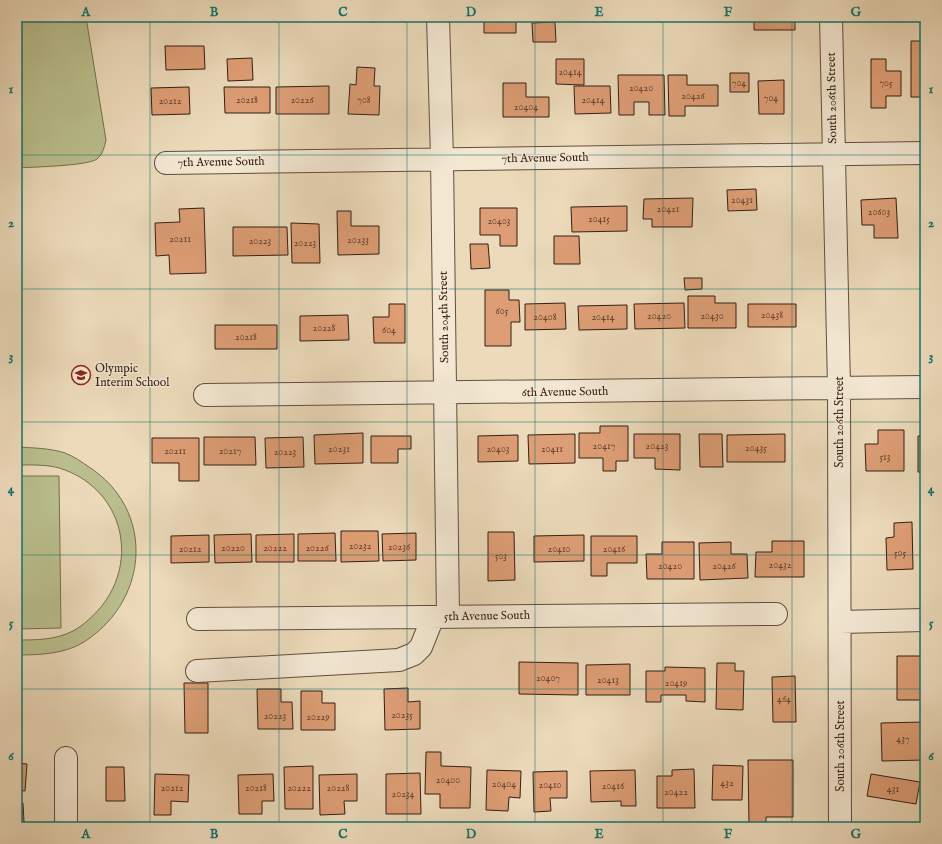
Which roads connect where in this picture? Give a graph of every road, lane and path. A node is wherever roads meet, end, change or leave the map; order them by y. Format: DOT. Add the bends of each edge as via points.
graph roads {
  1 [pos="438,17"];
  2 [pos="831,17"];
  3 [pos="925,153"];
  4 [pos="833,155"];
  5 [pos="442,159"];
  6 [pos="166,163"];
  7 [pos="925,387"];
  8 [pos="839,388"];
  9 [pos="444,394"];
  10 [pos="205,395"];
  11 [pos="776,614"];
  12 [pos="440,617"];
  13 [pos="198,619"];
  14 [pos="925,620"];
  15 [pos="840,622"];
  16 [pos="197,671"];
  17 [pos="66,758"];
  18 [pos="66,827"];
  19 [pos="840,827"];
  1 -- 5 [label="street, South 204th Street"];
  2 -- 4 [label="street, South 206th Street"];
  3 -- 4 [label="street, 7th Avenue South"];
  4 -- 5 [label="street, 7th Avenue South"];
  4 -- 8 [label="street, South 206th Street"];
  5 -- 6 [label="street, 7th Avenue South"];
  5 -- 9 [label="street, South 204th Street"];
  7 -- 8 [label="street, 6th Avenue South"];
  8 -- 9 [label="street, 6th Avenue South"];
  8 -- 15 [label="street, South 206th Street"];
  9 -- 10 [label="street, 6th Avenue South"];
  9 -- 12 [label="street, South 204th Street"];
  11 -- 12 [label="street, 5th Avenue South"];
  12 -- 13 [label="street, 5th Avenue South"];
  12 -- 16 [label="street" via="421,647 414,654 399,660"];
  14 -- 15 [label="street"];
  15 -- 19 [label="street, South 206th Street"];
  17 -- 18 [label="street"];
}
